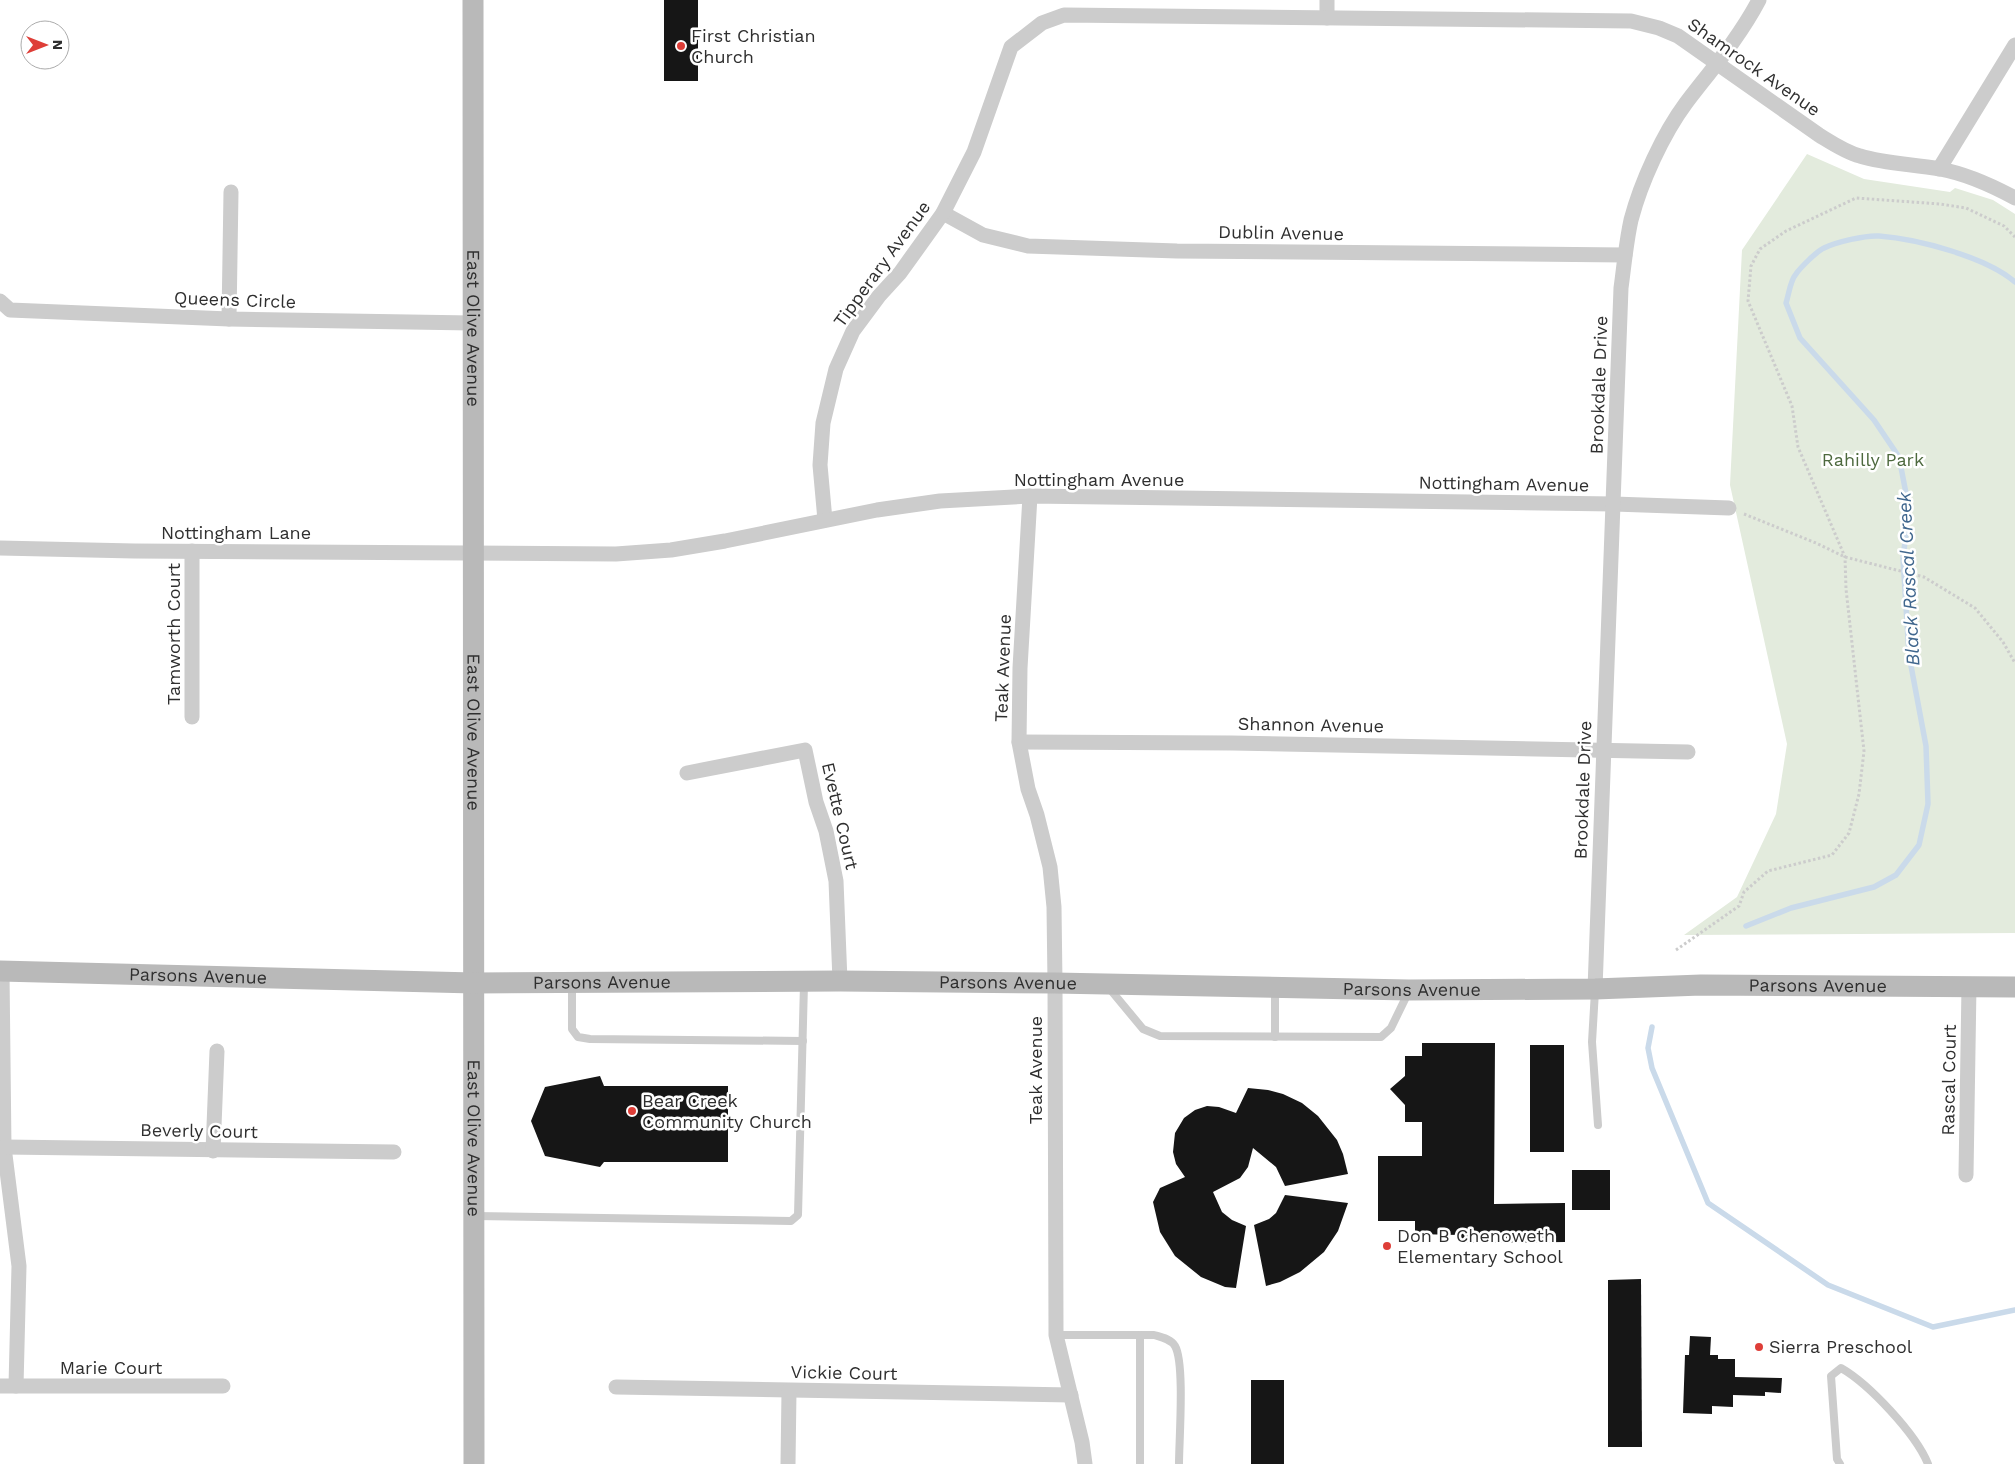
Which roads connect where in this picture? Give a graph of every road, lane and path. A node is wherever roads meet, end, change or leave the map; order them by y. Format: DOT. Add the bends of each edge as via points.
graph roads {
  1 [pos="473,0"];
  2 [pos="1327,0"];
  3 [pos="1759,0"];
  4 [pos="1326,18"];
  5 [pos="1042,23"];
  6 [pos="2015,45"];
  7 [pos="1718,64"];
  8 [pos="1940,169"];
  9 [pos="231,192"];
  10 [pos="2015,198"];
  11 [pos="943,213"];
  12 [pos="2015,237"];
  13 [pos="1625,255"];
  14 [pos="0,301"];
  15 [pos="229,319"];
  16 [pos="472,323"];
  17 [pos="1030,496"];
  18 [pos="1614,504"];
  19 [pos="1729,508"];
  20 [pos="825,520"];
  21 [pos="0,548"];
  22 [pos="192,551"];
  23 [pos="472,553"];
  24 [pos="1845,557"];
  25 [pos="2015,663"];
  26 [pos="192,717"];
  27 [pos="1019,742"];
  28 [pos="1603,750"];
  29 [pos="1688,752"];
  30 [pos="687,773"];
  31 [pos="1676,950"];
  32 [pos="1,972"];
  33 [pos="840,981"];
  34 [pos="804,982"];
  35 [pos="474,983"];
  36 [pos="572,983"];
  37 [pos="1055,983"];
  38 [pos="1106,984"];
  39 [pos="1969,986"];
  40 [pos="2015,987"];
  41 [pos="1275,988"];
  42 [pos="1595,989"];
  43 [pos="1409,990"];
  44 [pos="1275,1037"];
  45 [pos="803,1041"];
  46 [pos="217,1051"];
  47 [pos="2,1066"];
  48 [pos="1598,1125"];
  49 [pos="4,1147"];
  50 [pos="213,1151"];
  51 [pos="394,1152"];
  52 [pos="1966,1175"];
  53 [pos="5,1192"];
  54 [pos="474,1216"];
  55 [pos="1140,1335"];
  56 [pos="1056,1336"];
  57 [pos="0,1386"];
  58 [pos="16,1386"];
  59 [pos="223,1386"];
  60 [pos="616,1387"];
  61 [pos="788,1390"];
  62 [pos="1071,1395"];
  63 [pos="474,1464"];
  64 [pos="788,1464"];
  65 [pos="1085,1464"];
  66 [pos="1140,1464"];
  67 [pos="1179,1464"];
  68 [pos="1840,1464"];
  69 [pos="1928,1464"];
  1 -- 16 [label="street, East Olive Avenue"];
  2 -- 4 [label="street"];
  3 -- 7 [label="street, Brookdale Drive" via="1747,24"];
  4 -- 5 [label="street, Shamrock Avenue" via="1064,15"];
  4 -- 7 [label="street, Shamrock Avenue" via="1631,21 1678,36"];
  5 -- 11 [label="street, Tipperary Avenue" via="1011,46 974,152"];
  6 -- 8 [label="street"];
  7 -- 8 [label="street, Shamrock Avenue" via="1838,146 1858,156 1890,164"];
  7 -- 13 [label="street, Brookdale Drive" via="1668,130 1635,210"];
  8 -- 10 [label="street, Shamrock Avenue" via="1972,177"];
  9 -- 15 [label="street"];
  11 -- 13 [label="street, Dublin Avenue" via="983,235 1028,246 1177,251"];
  11 -- 20 [label="street, Tipperary Avenue" via="853,331 836,369 823,423 820,465"];
  12 -- 24 [label="path" via="2004,226 1966,208 1856,198 1786,231 1760,249 1751,266 1748,301 1792,406 1798,447"];
  13 -- 18 [label="street, Brookdale Drive" via="1621,288"];
  14 -- 15 [label="street, Queens Circle" via="10,310"];
  15 -- 16 [label="street, Queens Circle"];
  16 -- 23 [label="street, East Olive Avenue"];
  17 -- 18 [label="street, Nottingham Avenue"];
  17 -- 20 [label="street, Nottingham Avenue" via="940,500"];
  17 -- 27 [label="street, Teak Avenue"];
  18 -- 19 [label="street, Nottingham Avenue"];
  18 -- 28 [label="street, Brookdale Drive"];
  19 -- 24 [label="path"];
  20 -- 23 [label="street, Nottingham Avenue" via="671,550 616,554"];
  21 -- 22 [label="street, Nottingham Lane"];
  22 -- 23 [label="street, Nottingham Lane"];
  22 -- 26 [label="street, Tamworth Court"];
  23 -- 35 [label="street, East Olive Avenue"];
  24 -- 25 [label="path" via="1924,577 1974,608 2003,642"];
  24 -- 31 [label="path" via="1864,751 1859,794 1849,833 1832,855 1768,871 1744,892 1739,906"];
  27 -- 28 [label="street, Shannon Avenue" via="1232,742"];
  27 -- 37 [label="street, Teak Avenue" via="1028,789 1050,867"];
  28 -- 29 [label="street, Shannon Avenue"];
  28 -- 42 [label="street, Brookdale Drive"];
  30 -- 33 [label="street, Evette Court" via="806,750 836,881"];
  32 -- 35 [label="street, Parsons Avenue"];
  32 -- 47 [label="street"];
  33 -- 34 [label="street, Parsons Avenue"];
  33 -- 37 [label="street, Parsons Avenue"];
  34 -- 36 [label="street, Parsons Avenue"];
  34 -- 45 [label="lane"];
  35 -- 36 [label="street, Parsons Avenue"];
  35 -- 54 [label="street, East Olive Avenue"];
  36 -- 45 [label="lane" via="572,1029 578,1037"];
  37 -- 38 [label="street, Parsons Avenue"];
  37 -- 56 [label="street, Teak Avenue"];
  38 -- 41 [label="street, Parsons Avenue"];
  38 -- 44 [label="lane" via="1143,1029 1160,1036"];
  39 -- 40 [label="street, Parsons Avenue"];
  39 -- 42 [label="street, Parsons Avenue" via="1701,985"];
  39 -- 52 [label="street, Rascal Court"];
  41 -- 43 [label="street, Parsons Avenue"];
  41 -- 44 [label="lane"];
  42 -- 43 [label="street, Parsons Avenue"];
  42 -- 48 [label="lane" via="1592,1042"];
  43 -- 44 [label="lane" via="1391,1028 1381,1037"];
  45 -- 54 [label="lane" via="798,1215 791,1221"];
  46 -- 50 [label="street"];
  47 -- 49 [label="street"];
  49 -- 50 [label="street, Beverly Court"];
  49 -- 53 [label="street"];
  50 -- 51 [label="street, Beverly Court"];
  53 -- 58 [label="street" via="19,1266"];
  54 -- 63 [label="street, East Olive Avenue"];
  55 -- 56 [label="lane"];
  55 -- 66 [label="lane"];
  55 -- 67 [label="lane" via="1167,1339 1175,1346 1180,1365"];
  56 -- 62 [label="street, Teak Avenue"];
  57 -- 58 [label="street, Marie Court"];
  58 -- 59 [label="street, Marie Court"];
  60 -- 61 [label="street, Vickie Court"];
  61 -- 62 [label="street, Vickie Court"];
  61 -- 64 [label="street"];
  62 -- 65 [label="street, Teak Avenue"];
  68 -- 69 [label="lane" via="1831,1376 1841,1368 1857,1377 1901,1423"];
}
